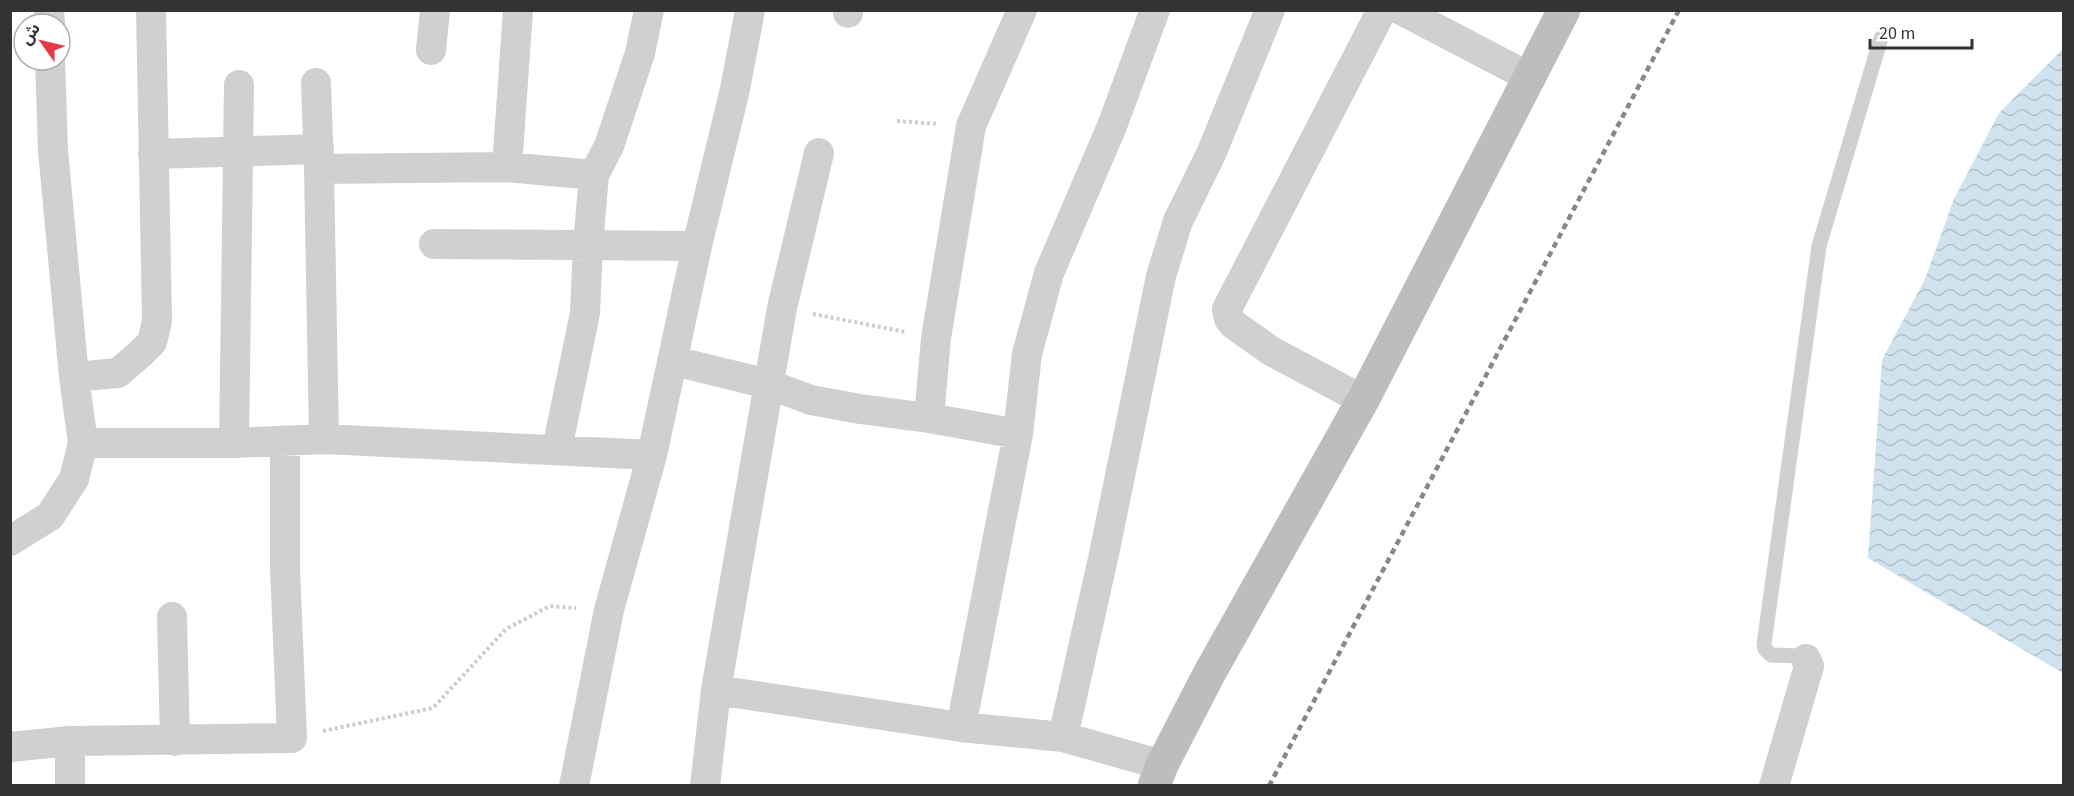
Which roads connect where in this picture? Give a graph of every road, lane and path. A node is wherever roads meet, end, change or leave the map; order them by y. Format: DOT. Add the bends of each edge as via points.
graph roads {
  1 [pos="151,10"];
  2 [pos="435,10"];
  3 [pos="518,10"];
  4 [pos="648,10"];
  5 [pos="750,10"];
  6 [pos="1022,10"];
  7 [pos="1155,10"];
  8 [pos="1270,10"];
  9 [pos="1382,10"];
  10 [pos="1401,10"];
  11 [pos="1564,10"];
  12 [pos="1881,38"];
  13 [pos="431,50"];
  14 [pos="50,72"];
  15 [pos="1531,78"];
  16 [pos="316,83"];
  17 [pos="239,86"];
  18 [pos="897,121"];
  19 [pos="971,126"];
  20 [pos="239,151"];
  21 [pos="819,153"];
  22 [pos="153,154"];
  23 [pos="319,159"];
  24 [pos="507,167"];
  25 [pos="594,175"];
  26 [pos="434,244"];
  27 [pos="588,244"];
  28 [pos="697,246"];
  29 [pos="782,308"];
  30 [pos="936,338"];
  31 [pos="674,360"];
  32 [pos="74,377"];
  33 [pos="768,384"];
  34 [pos="1363,400"];
  35 [pos="929,418"];
  36 [pos="1018,434"];
  37 [pos="324,439"];
  38 [pos="285,441"];
  39 [pos="83,443"];
  40 [pos="234,443"];
  41 [pos="557,449"];
  42 [pos="652,456"];
  43 [pos="11,533"];
  44 [pos="609,610"];
  45 [pos="172,617"];
  46 [pos="1806,659"];
  47 [pos="716,690"];
  48 [pos="961,727"];
  49 [pos="1063,737"];
  50 [pos="292,738"];
  51 [pos="69,741"];
  52 [pos="175,741"];
  53 [pos="10,747"];
  54 [pos="1158,775"];
  55 [pos="70,786"];
  56 [pos="574,786"];
  57 [pos="705,786"];
  58 [pos="1774,786"];
  1 -- 22 [label="street"];
  2 -- 13 [label="street"];
  3 -- 24 [label="street"];
  4 -- 25 [label="street" via="640,53 613,136"];
  5 -- 28 [label="street"];
  6 -- 19 [label="street"];
  7 -- 36 [label="street" via="1112,126 1049,273 1027,354"];
  8 -- 49 [label="street" via="1211,154 1178,221 1161,276"];
  9 -- 34 [label="street" via="1227,309 1233,324 1271,351"];
  10 -- 15 [label="street"];
  11 -- 15 [label="main road"];
  12 -- 46 [label="lane" via="1819,246 1764,644 1771,655"];
  14 -- 32 [label="street" via="53,150"];
  15 -- 34 [label="main road"];
  16 -- 23 [label="street"];
  17 -- 20 [label="street"];
  18 -- 19 [label="path"];
  19 -- 30 [label="street"];
  20 -- 22 [label="street"];
  20 -- 23 [label="street"];
  20 -- 40 [label="street"];
  21 -- 29 [label="street"];
  22 -- 32 [label="street" via="157,321 152,342 118,373"];
  23 -- 24 [label="street"];
  23 -- 37 [label="street"];
  24 -- 25 [label="street"];
  25 -- 27 [label="street"];
  26 -- 27 [label="street"];
  27 -- 28 [label="street"];
  27 -- 41 [label="street" via="585,313"];
  28 -- 31 [label="street"];
  29 -- 30 [label="path"];
  29 -- 33 [label="street"];
  30 -- 35 [label="street"];
  31 -- 33 [label="street"];
  31 -- 42 [label="street"];
  32 -- 39 [label="street"];
  33 -- 35 [label="street" via="811,400"];
  33 -- 47 [label="street"];
  34 -- 54 [label="main road" via="1209,674"];
  35 -- 36 [label="street"];
  36 -- 48 [label="street"];
  37 -- 38 [label="street"];
  37 -- 41 [label="street"];
  38 -- 40 [label="street"];
  38 -- 50 [label="street"];
  39 -- 40 [label="street"];
  39 -- 43 [label="street" via="74,479 50,516"];
  41 -- 42 [label="street"];
  42 -- 44 [label="street"];
  44 -- 50 [label="path" via="550,606 506,629 434,708"];
  44 -- 56 [label="street"];
  45 -- 52 [label="street"];
  46 -- 58 [label="street" via="1809,666"];
  47 -- 48 [label="street"];
  47 -- 57 [label="street"];
  48 -- 49 [label="street"];
  49 -- 54 [label="street"];
  50 -- 52 [label="street"];
  51 -- 52 [label="street"];
  51 -- 53 [label="street"];
  51 -- 55 [label="street"];
}
